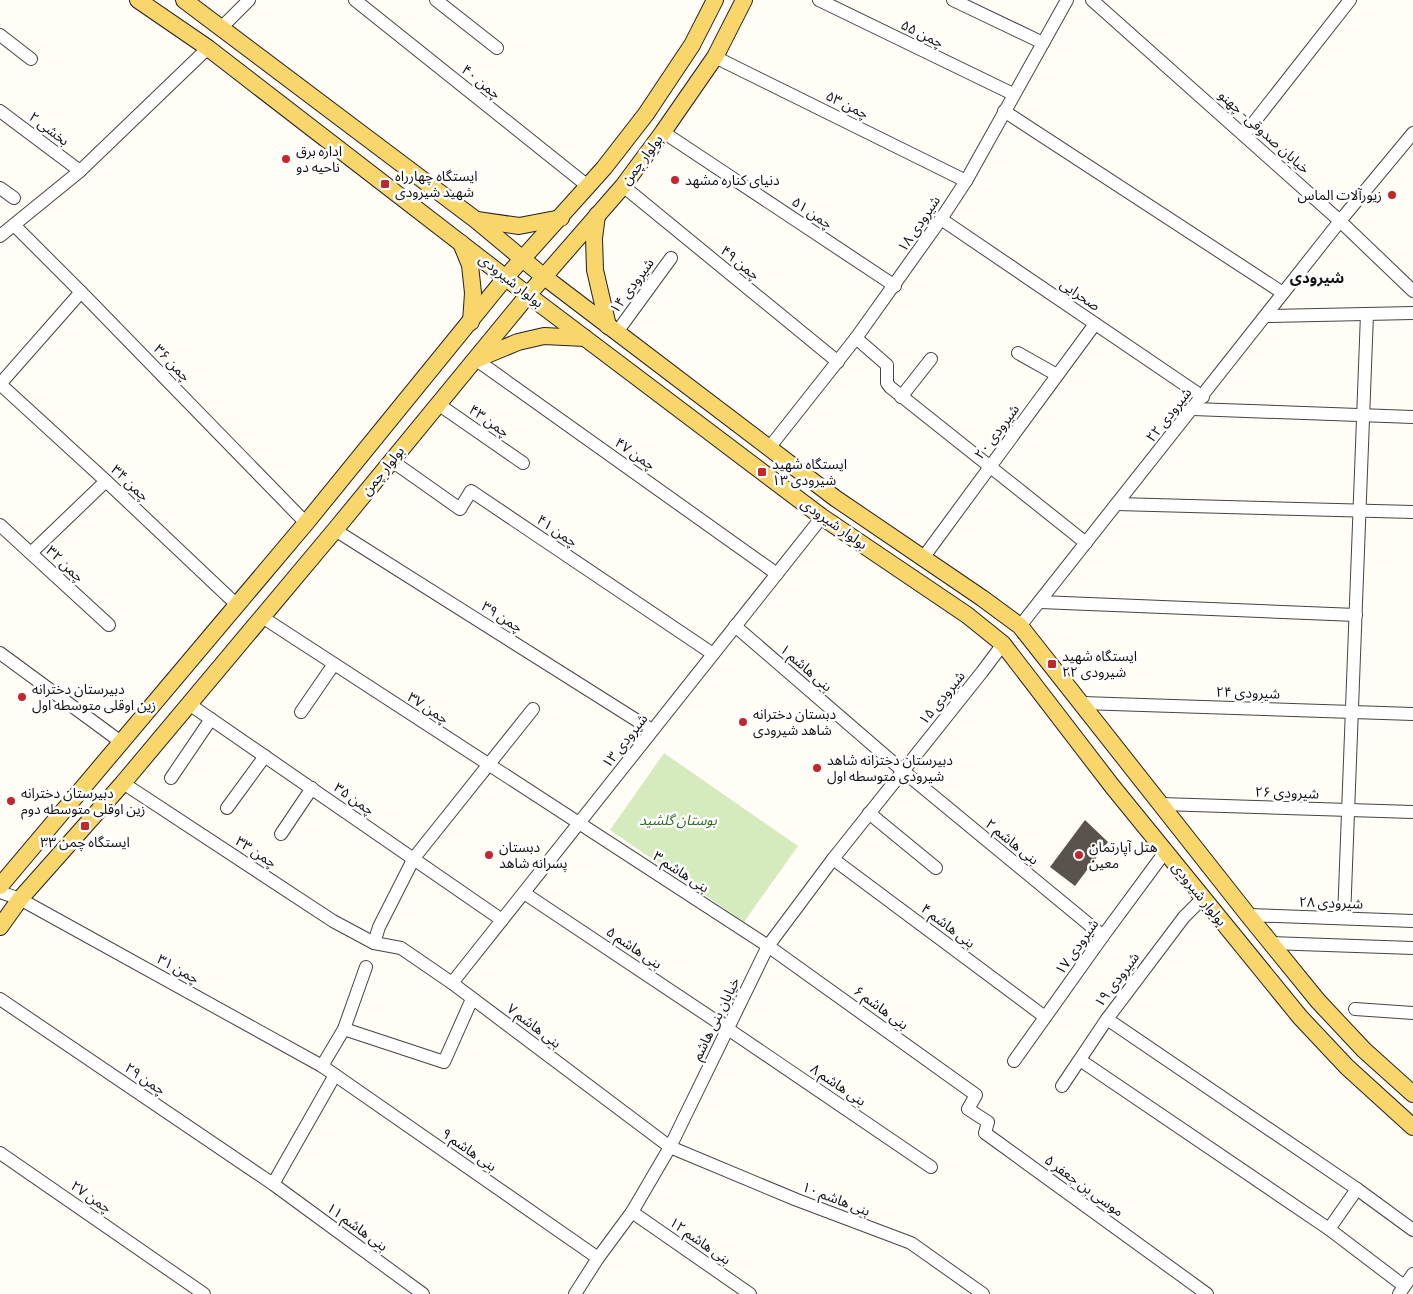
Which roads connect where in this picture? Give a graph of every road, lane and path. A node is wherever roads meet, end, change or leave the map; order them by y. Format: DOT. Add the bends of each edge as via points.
graph roads {
  1 [pos="138,0"];
  2 [pos="184,0"];
  3 [pos="249,0"];
  4 [pos="355,0"];
  5 [pos="715,0"];
  6 [pos="744,0"];
  7 [pos="819,0"];
  8 [pos="953,0"];
  9 [pos="1067,0"];
  10 [pos="1092,0"];
  11 [pos="1350,0"];
  12 [pos="444,2"];
  13 [pos="222,27"];
  14 [pos="0,35"];
  15 [pos="1044,43"];
  16 [pos="208,48"];
  17 [pos="497,48"];
  18 [pos="714,57"];
  19 [pos="31,59"];
  20 [pos="1013,94"];
  21 [pos="0,111"];
  22 [pos="1004,111"];
  23 [pos="664,132"];
  24 [pos="1413,133"];
  25 [pos="1244,135"];
  26 [pos="80,171"];
  27 [pos="966,181"];
  28 [pos="589,186"];
  29 [pos="623,186"];
  30 [pos="0,188"];
  31 [pos="14,198"];
  32 [pos="597,216"];
  33 [pos="561,218"];
  34 [pos="941,219"];
  35 [pos="476,220"];
  36 [pos="1340,221"];
  37 [pos="14,225"];
  38 [pos="0,236"];
  39 [pos="460,241"];
  40 [pos="671,258"];
  41 [pos="522,259"];
  42 [pos="544,276"];
  43 [pos="506,277"];
  44 [pos="895,286"];
  45 [pos="1413,291"];
  46 [pos="81,292"];
  47 [pos="1283,293"];
  48 [pos="528,295"];
  49 [pos="1367,314"];
  50 [pos="1413,314"];
  51 [pos="1266,316"];
  52 [pos="471,322"];
  53 [pos="1095,324"];
  54 [pos="612,329"];
  55 [pos="585,338"];
  56 [pos="856,338"];
  57 [pos="1018,353"];
  58 [pos="475,359"];
  59 [pos="931,359"];
  60 [pos="838,362"];
  61 [pos="1057,376"];
  62 [pos="0,384"];
  63 [pos="902,397"];
  64 [pos="1203,397"];
  65 [pos="438,404"];
  66 [pos="1193,409"];
  67 [pos="1363,415"];
  68 [pos="1413,417"];
  69 [pos="769,448"];
  70 [pos="392,461"];
  71 [pos="523,463"];
  72 [pos="989,467"];
  73 [pos="106,481"];
  74 [pos="1117,504"];
  75 [pos="1360,511"];
  76 [pos="1413,512"];
  77 [pos="822,517"];
  78 [pos="306,523"];
  79 [pos="0,525"];
  80 [pos="335,530"];
  81 [pos="1086,543"];
  82 [pos="31,553"];
  83 [pos="922,558"];
  84 [pos="777,574"];
  85 [pos="1040,602"];
  86 [pos="237,605"];
  87 [pos="1356,615"];
  88 [pos="262,616"];
  89 [pos="109,625"];
  90 [pos="735,626"];
  91 [pos="1020,626"];
  92 [pos="1003,644"];
  93 [pos="0,653"];
  94 [pos="713,654"];
  95 [pos="334,664"];
  96 [pos="1082,702"];
  97 [pos="189,704"];
  98 [pos="533,710"];
  99 [pos="301,712"];
  100 [pos="1352,712"];
  101 [pos="1413,714"];
  102 [pos="211,719"];
  103 [pos="652,730"];
  104 [pos="121,742"];
  105 [pos="265,756"];
  106 [pos="488,765"];
  107 [pos="903,771"];
  108 [pos="171,778"];
  109 [pos="123,783"];
  110 [pos="312,788"];
  111 [pos="1161,804"];
  112 [pos="227,808"];
  113 [pos="1348,810"];
  114 [pos="1413,812"];
  115 [pos="869,813"];
  116 [pos="578,824"];
  117 [pos="281,834"];
  118 [pos="1165,852"];
  119 [pos="414,858"];
  120 [pos="833,859"];
  121 [pos="936,868"];
  122 [pos="0,886"];
  123 [pos="0,892"];
  124 [pos="524,893"];
  125 [pos="1204,898"];
  126 [pos="20,899"];
  127 [pos="1248,915"];
  128 [pos="1344,918"];
  129 [pos="502,920"];
  130 [pos="1413,921"];
  131 [pos="0,927"];
  132 [pos="1103,936"];
  133 [pos="374,943"];
  134 [pos="1270,943"];
  135 [pos="768,946"];
  136 [pos="1413,948"];
  137 [pos="366,967"];
  138 [pos="452,983"];
  139 [pos="0,999"];
  140 [pos="472,999"];
  141 [pos="1355,1009"];
  142 [pos="1413,1013"];
  143 [pos="1045,1017"];
  144 [pos="1107,1019"];
  145 [pos="344,1028"];
  146 [pos="728,1029"];
  147 [pos="1080,1060"];
  148 [pos="1014,1061"];
  149 [pos="322,1066"];
  150 [pos="335,1075"];
  151 [pos="1062,1086"];
  152 [pos="1413,1094"];
  153 [pos="976,1095"];
  154 [pos="1413,1127"];
  155 [pos="670,1147"];
  156 [pos="0,1153"];
  157 [pos="931,1167"];
  158 [pos="273,1184"];
  159 [pos="1357,1189"];
  160 [pos="632,1212"];
  161 [pos="1329,1229"];
  162 [pos="1413,1230"];
  163 [pos="598,1258"];
  164 [pos="1413,1274"];
  165 [pos="1402,1290"];
  166 [pos="204,1294"];
  167 [pos="423,1294"];
  168 [pos="575,1294"];
  169 [pos="750,1294"];
  170 [pos="983,1294"];
  171 [pos="1207,1294"];
  1 -- 16 [label="main road, بولوار شیرودی"];
  2 -- 13 [label="main road, بولوار شیرودی"];
  3 -- 13 [label="street"];
  4 -- 28 [label="street, چمن ۴۰"];
  5 -- 28 [label="main road, بولوار چمن" via="692,45 646,114"];
  6 -- 18 [label="main road, بولوار چمن"];
  7 -- 20 [label="street, چمن ۵۵"];
  8 -- 15 [label="street"];
  9 -- 15 [label="street, شیرودی ۱۸"];
  10 -- 25 [label="street, خیابان صدوقی- چهنو"];
  11 -- 25 [label="street"];
  12 -- 17 [label="street"];
  13 -- 35 [label="main road, بولوار شیرودی"];
  14 -- 19 [label="street"];
  15 -- 20 [label="street, شیرودی ۱۸"];
  16 -- 26 [label="street"];
  16 -- 39 [label="main road, بولوار شیرودی"];
  18 -- 23 [label="main road, بولوار چمن"];
  18 -- 27 [label="street, چمن ۵۳"];
  20 -- 22 [label="street, شیرودی ۱۸"];
  21 -- 26 [label="street, بخشی ۲"];
  22 -- 27 [label="street, شیرودی ۱۸"];
  22 -- 47 [label="street"];
  23 -- 29 [label="main road, بولوار چمن"];
  23 -- 44 [label="street, چمن ۵۱"];
  24 -- 36 [label="street, شیرودی ۲۲"];
  25 -- 36 [label="street, خیابان صدوقی- چهنو"];
  26 -- 37 [label="street"];
  27 -- 34 [label="street, شیرودی ۱۸"];
  28 -- 33 [label="main road, بولوار چمن"];
  29 -- 32 [label="main road, بولوار چمن"];
  29 -- 60 [label="street, چمن ۴۹"];
  30 -- 31 [label="street"];
  32 -- 42 [label="main road, بولوار چمن"];
  32 -- 54 [label="main road" via="595,270"];
  33 -- 35 [label="main road" via="519,226"];
  33 -- 41 [label="main road, بولوار چمن"];
  34 -- 44 [label="street, شیرودی ۱۸"];
  34 -- 53 [label="street, صحرایی"];
  35 -- 41 [label="main road, بولوار شیرودی"];
  36 -- 45 [label="street, خیابان صدوقی- چهنو"];
  36 -- 47 [label="street, شیرودی ۲۲"];
  37 -- 38 [label="street"];
  37 -- 46 [label="street, چمن ۳۶"];
  39 -- 43 [label="main road, بولوار شیرودی"];
  39 -- 52 [label="main road" via="470,265 473,293"];
  40 -- 54 [label="street, شیرودی ۱۴"];
  41 -- 42 [label="main road, بولوار شیرودی"];
  41 -- 43 [label="main road, بولوار چمن"];
  42 -- 48 [label="main road, بولوار چمن"];
  42 -- 54 [label="main road, بولوار شیرودی"];
  43 -- 48 [label="main road, بولوار شیرودی"];
  43 -- 52 [label="main road, بولوار چمن"];
  44 -- 56 [label="street, شیرودی ۱۸"];
  46 -- 62 [label="street"];
  46 -- 78 [label="street, چمن ۳۶"];
  47 -- 51 [label="street, شیرودی ۲۲"];
  48 -- 55 [label="main road, بولوار شیرودی"];
  48 -- 58 [label="main road, بولوار چمن"];
  49 -- 50 [label="street"];
  49 -- 51 [label="street"];
  49 -- 67 [label="street"];
  51 -- 64 [label="street, شیرودی ۲۲"];
  52 -- 78 [label="main road, بولوار چمن"];
  53 -- 61 [label="street, شیرودی ۲۰"];
  53 -- 64 [label="street, صحرایی"];
  54 -- 69 [label="main road, بولوار شیرودی"];
  55 -- 58 [label="main road" via="544,336 518,342"];
  55 -- 77 [label="main road, بولوار شیرودی"];
  56 -- 60 [label="street, شیرودی ۱۸"];
  56 -- 63 [label="street" via="887,365 888,386"];
  57 -- 61 [label="street"];
  58 -- 65 [label="main road, بولوار چمن"];
  58 -- 84 [label="street, چمن ۴۷"];
  59 -- 63 [label="street"];
  60 -- 69 [label="street, شیرودی ۱۸"];
  61 -- 72 [label="street, شیرودی ۲۰"];
  62 -- 73 [label="street, چمن ۳۴"];
  63 -- 72 [label="street"];
  64 -- 66 [label="street, شیرودی ۲۲"];
  65 -- 70 [label="main road, بولوار چمن"];
  65 -- 71 [label="street, چمن ۴۳"];
  66 -- 67 [label="street"];
  66 -- 74 [label="street, شیرودی ۲۲"];
  67 -- 68 [label="street"];
  67 -- 75 [label="street"];
  69 -- 83 [label="main road, بولوار شیرودی"];
  70 -- 80 [label="main road, بولوار چمن"];
  70 -- 94 [label="street, چمن ۴۱" via="460,509 471,491"];
  72 -- 81 [label="street"];
  72 -- 83 [label="street, شیرودی ۲۰"];
  73 -- 82 [label="street"];
  73 -- 86 [label="street, چمن ۳۴"];
  74 -- 75 [label="street"];
  74 -- 81 [label="street, شیرودی ۲۲"];
  75 -- 76 [label="street"];
  75 -- 87 [label="street"];
  77 -- 84 [label="street, شیرودی ۱۳"];
  77 -- 92 [label="main road, بولوار شیرودی" via="967,615"];
  78 -- 86 [label="main road, بولوار چمن"];
  79 -- 82 [label="street, چمن ۳۲"];
  80 -- 88 [label="main road, بولوار چمن"];
  80 -- 103 [label="street, چمن ۳۹"];
  81 -- 85 [label="street, شیرودی ۲۲"];
  82 -- 89 [label="street, چمن ۳۲"];
  83 -- 91 [label="main road, بولوار شیرودی"];
  84 -- 90 [label="street, شیرودی ۱۳"];
  85 -- 87 [label="street"];
  85 -- 91 [label="street, شیرودی ۲۲"];
  86 -- 104 [label="main road, بولوار چمن"];
  87 -- 100 [label="street"];
  88 -- 95 [label="street, چمن ۳۷"];
  88 -- 97 [label="main road, بولوار چمن"];
  90 -- 94 [label="street, شیرودی ۱۳"];
  90 -- 107 [label="street, بنی هاشم ۱"];
  91 -- 96 [label="main road, بولوار شیرودی"];
  92 -- 107 [label="street, شیرودی ۱۵"];
  92 -- 118 [label="main road, بولوار شیرودی"];
  93 -- 104 [label="street"];
  94 -- 103 [label="street, شیرودی ۱۳"];
  95 -- 99 [label="street"];
  95 -- 106 [label="street, چمن ۳۷"];
  96 -- 100 [label="street, شیرودی ۲۴"];
  96 -- 111 [label="main road, بولوار شیرودی"];
  97 -- 102 [label="street, چمن ۳۵"];
  97 -- 109 [label="main road, بولوار چمن"];
  98 -- 106 [label="street"];
  100 -- 101 [label="street, شیرودی ۲۴"];
  100 -- 113 [label="street"];
  102 -- 105 [label="street, چمن ۳۵"];
  102 -- 108 [label="street"];
  103 -- 116 [label="street, شیرودی ۱۳"];
  104 -- 122 [label="main road, بولوار چمن"];
  105 -- 110 [label="street, چمن ۳۵"];
  105 -- 112 [label="street"];
  106 -- 116 [label="street, چمن ۳۷"];
  106 -- 119 [label="street"];
  107 -- 115 [label="street, خیابان بنی هاشم"];
  107 -- 132 [label="street, بنی هاشم ۲"];
  109 -- 126 [label="main road, بولوار چمن"];
  109 -- 133 [label="street, چمن ۳۳" via="333,921"];
  110 -- 117 [label="street"];
  110 -- 119 [label="street, چمن ۳۵"];
  111 -- 113 [label="street, شیرودی ۲۶"];
  111 -- 127 [label="main road, بولوار شیرودی"];
  113 -- 114 [label="street, شیرودی ۲۶"];
  113 -- 128 [label="street"];
  115 -- 120 [label="street, خیابان بنی هاشم"];
  115 -- 121 [label="street"];
  116 -- 124 [label="street, شیرودی ۱۳"];
  116 -- 135 [label="street, بنی هاشم ۳"];
  118 -- 125 [label="main road, بولوار شیرودی"];
  118 -- 132 [label="street, شیرودی ۱۷"];
  119 -- 129 [label="street, چمن ۳۵"];
  119 -- 133 [label="street"];
  120 -- 135 [label="street, خیابان بنی هاشم"];
  120 -- 143 [label="street, بنی هاشم ۴"];
  123 -- 126 [label="street, چمن ۳۱"];
  124 -- 129 [label="street, شیرودی ۱۳"];
  124 -- 146 [label="street, بنی هاشم ۵"];
  125 -- 144 [label="street, شیرودی ۱۹" via="1184,917"];
  125 -- 154 [label="main road, بولوار شیرودی" via="1300,1017 1347,1067"];
  126 -- 131 [label="main road, بولوار چمن"];
  126 -- 149 [label="street, چمن ۳۱"];
  127 -- 128 [label="street, شیرودی ۲۸"];
  127 -- 134 [label="main road, بولوار شیرودی"];
  128 -- 130 [label="street, شیرودی ۲۸"];
  129 -- 138 [label="street, شیرودی ۱۳"];
  132 -- 143 [label="street, شیرودی ۱۷"];
  133 -- 138 [label="street, بنی هاشم ۷" via="401,948"];
  134 -- 136 [label="street"];
  134 -- 152 [label="main road, بولوار شیرودی" via="1364,1050"];
  135 -- 146 [label="street, خیابان بنی هاشم"];
  135 -- 153 [label="street, بنی هاشم ۶"];
  137 -- 145 [label="street"];
  138 -- 140 [label="street, بنی هاشم ۷"];
  139 -- 158 [label="street, چمن ۲۹"];
  140 -- 145 [label="street" via="444,1062"];
  140 -- 155 [label="street, بنی هاشم ۷"];
  141 -- 142 [label="street"];
  143 -- 148 [label="street, شیرودی ۱۷"];
  144 -- 147 [label="street, شیرودی ۱۹"];
  144 -- 159 [label="street"];
  145 -- 149 [label="street"];
  146 -- 155 [label="street, خیابان بنی هاشم"];
  146 -- 157 [label="street, بنی هاشم ۸"];
  147 -- 151 [label="street, شیرودی ۱۹"];
  147 -- 161 [label="street"];
  149 -- 150 [label="street, بنی هاشم ۹"];
  150 -- 158 [label="street"];
  150 -- 163 [label="street, بنی هاشم ۹"];
  153 -- 171 [label="street, موسی بن جعفر ۵" via="968,1109 988,1122 985,1134"];
  155 -- 160 [label="street, خیابان بنی هاشم"];
  155 -- 170 [label="street, بنی هاشم ۱۰" via="911,1243"];
  156 -- 166 [label="street, چمن ۲۷"];
  158 -- 167 [label="street, بنی هاشم ۱۱"];
  159 -- 161 [label="street"];
  159 -- 162 [label="street"];
  160 -- 163 [label="street, خیابان بنی هاشم"];
  160 -- 169 [label="street, بنی هاشم ۱۲"];
  161 -- 165 [label="street"];
  163 -- 168 [label="street, خیابان بنی هاشم"];
  164 -- 165 [label="street"];
}
